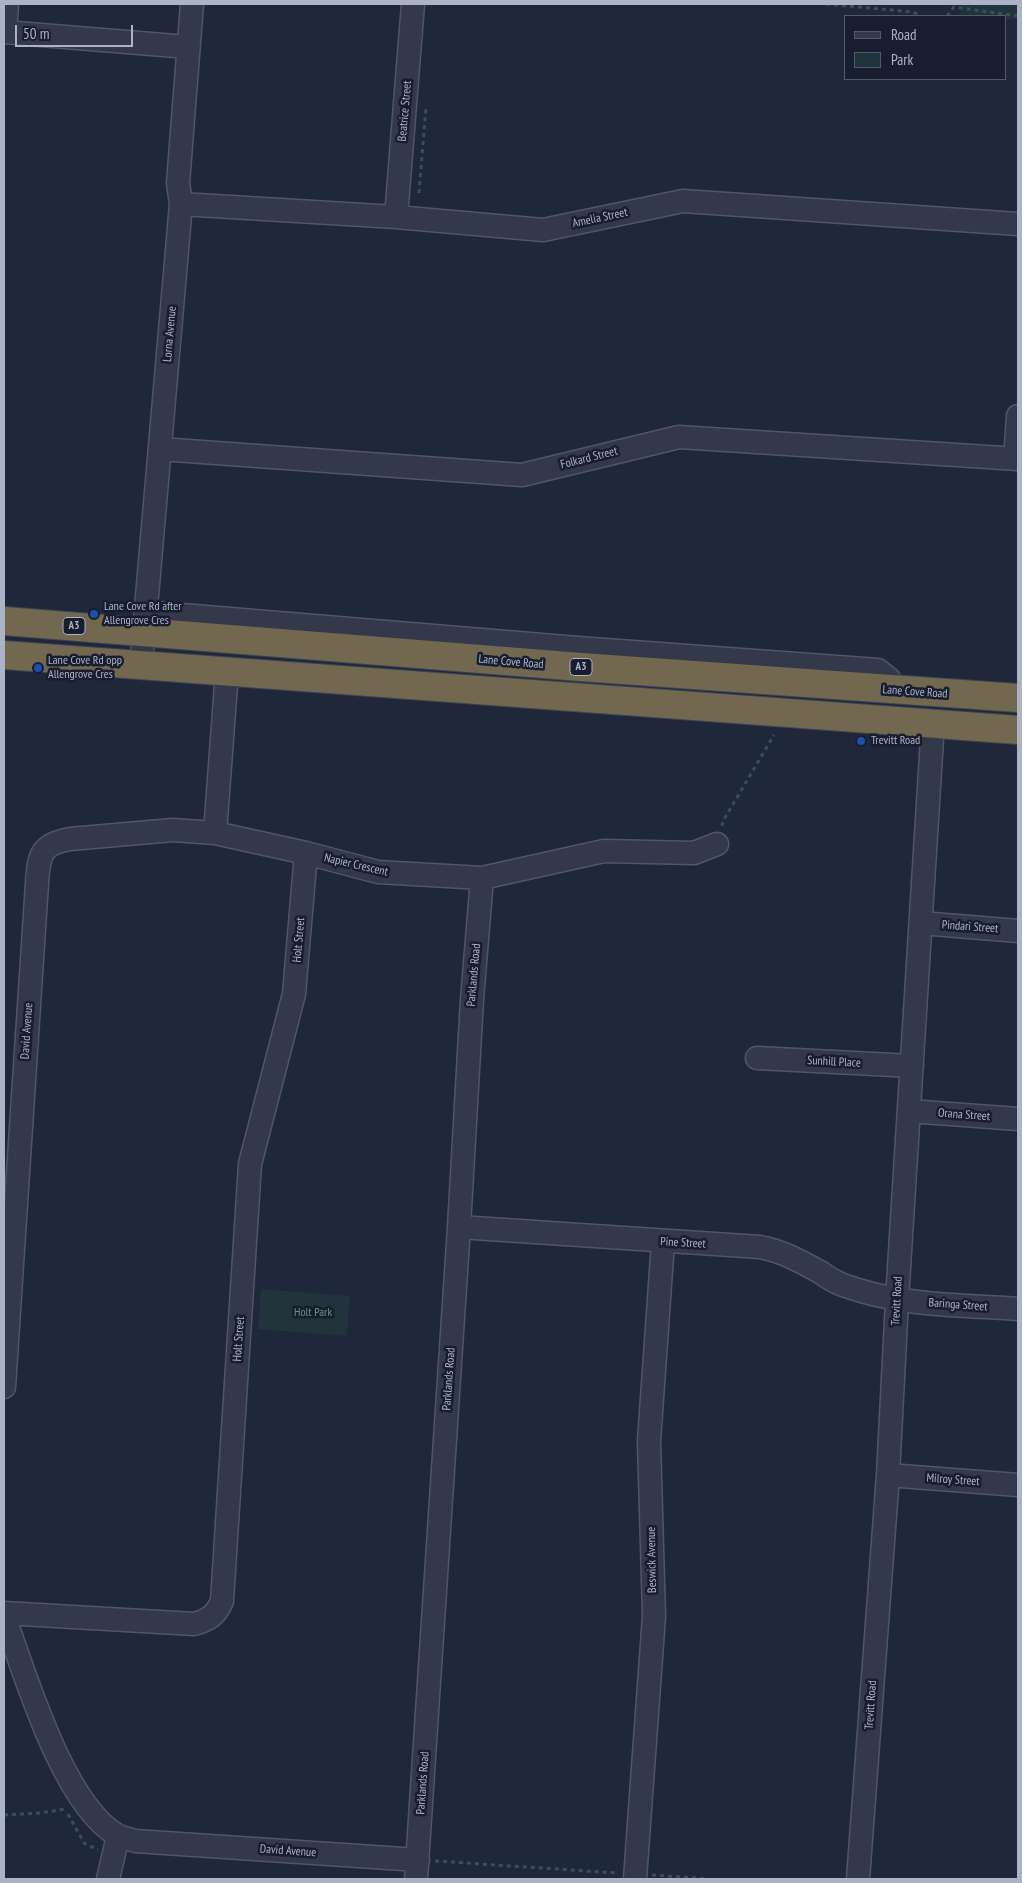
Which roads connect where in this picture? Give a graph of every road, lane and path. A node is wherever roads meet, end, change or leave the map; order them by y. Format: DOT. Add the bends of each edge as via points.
graph roads {
  1 [pos="7,4"];
  2 [pos="192,4"];
  3 [pos="413,4"];
  4 [pos="826,4"];
  5 [pos="919,15"];
  6 [pos="948,15"];
  7 [pos="1018,16"];
  8 [pos="4,32"];
  9 [pos="188,47"];
  10 [pos="181,204"];
  11 [pos="396,218"];
  12 [pos="1018,224"];
  13 [pos="1018,416"];
  14 [pos="160,449"];
  15 [pos="1017,459"];
  16 [pos="4,621"];
  17 [pos="145,622"];
  18 [pos="4,655"];
  19 [pos="141,665"];
  20 [pos="227,671"];
  21 [pos="1018,698"];
  22 [pos="933,723"];
  23 [pos="1018,730"];
  24 [pos="774,735"];
  25 [pos="215,833"];
  26 [pos="717,844"];
  27 [pos="306,853"];
  28 [pos="482,878"];
  29 [pos="922,923"];
  30 [pos="1018,931"];
  31 [pos="757,1058"];
  32 [pos="912,1066"];
  33 [pos="910,1111"];
  34 [pos="1018,1119"];
  35 [pos="459,1227"];
  36 [pos="9,1229"];
  37 [pos="663,1242"];
  38 [pos="897,1300"];
  39 [pos="1018,1309"];
  40 [pos="4,1387"];
  41 [pos="888,1475"];
  42 [pos="1018,1485"];
  43 [pos="4,1614"];
  44 [pos="85,1803"];
  45 [pos="4,1815"];
  46 [pos="118,1836"];
  47 [pos="417,1869"];
  48 [pos="635,1877"];
  49 [pos="108,1879"];
  50 [pos="709,1879"];
  51 [pos="858,1879"];
  1 -- 8 [label="street"];
  2 -- 9 [label="street, Lorna Avenue"];
  3 -- 11 [label="street, Beatrice Street"];
  4 -- 5 [label="path"];
  6 -- 7 [label="path" via="954,7"];
  8 -- 9 [label="street"];
  9 -- 10 [label="street, Lorna Avenue" via="178,183"];
  10 -- 11 [label="street, Amelia Street"];
  10 -- 14 [label="street, Lorna Avenue"];
  11 -- 12 [label="street, Amelia Street" via="543,230 683,201"];
  13 -- 15 [label="street"];
  14 -- 15 [label="street, Folkard Street" via="522,474 679,437"];
  14 -- 17 [label="street, Lorna Avenue"];
  16 -- 17 [label="highway, Lane Cove Road / A3"];
  17 -- 19 [label="street, Lorna Avenue"];
  17 -- 21 [label="highway, Lane Cove Road / A3" via="571,667"];
  18 -- 19 [label="highway"];
  19 -- 20 [label="highway"];
  20 -- 22 [label="highway"];
  20 -- 25 [label="street"];
  22 -- 23 [label="highway"];
  22 -- 29 [label="street, Trevitt Road"];
  24 -- 26 [label="path" via="723,821"];
  25 -- 27 [label="street, Napier Crescent"];
  25 -- 36 [label="street, David Avenue" via="173,830 70,839 48,845 42,853"];
  26 -- 28 [label="street, Napier Crescent" via="694,853 604,851"];
  27 -- 28 [label="street, Napier Crescent" via="378,872"];
  27 -- 43 [label="street, Holt Street" via="294,994 250,1164 222,1601 217,1612 194,1624"];
  28 -- 35 [label="street, Parklands Road"];
  29 -- 30 [label="street, Pindari Street"];
  29 -- 32 [label="street, Trevitt Road"];
  31 -- 32 [label="street, Sunhill Place"];
  32 -- 33 [label="street, Trevitt Road"];
  33 -- 34 [label="street, Orana Street"];
  33 -- 38 [label="street, Trevitt Road"];
  35 -- 37 [label="street, Pine Street"];
  35 -- 47 [label="street, Parklands Road"];
  36 -- 40 [label="street, David Avenue"];
  37 -- 38 [label="street, Pine Street" via="775,1250 841,1285"];
  37 -- 48 [label="street, Beswick Avenue" via="649,1441 654,1616"];
  38 -- 39 [label="street, Baringa Street"];
  38 -- 41 [label="street, Trevitt Road"];
  41 -- 42 [label="street, Milroy Street"];
  41 -- 51 [label="street, Trevitt Road"];
  43 -- 44 [label="street, David Avenue" via="56,1756"];
  44 -- 45 [label="path" via="40,1813"];
  44 -- 46 [label="street, David Avenue"];
  46 -- 47 [label="street, David Avenue" via="136,1841"];
  46 -- 49 [label="street"];
  47 -- 48 [label="path"];
  48 -- 50 [label="path"];
}
